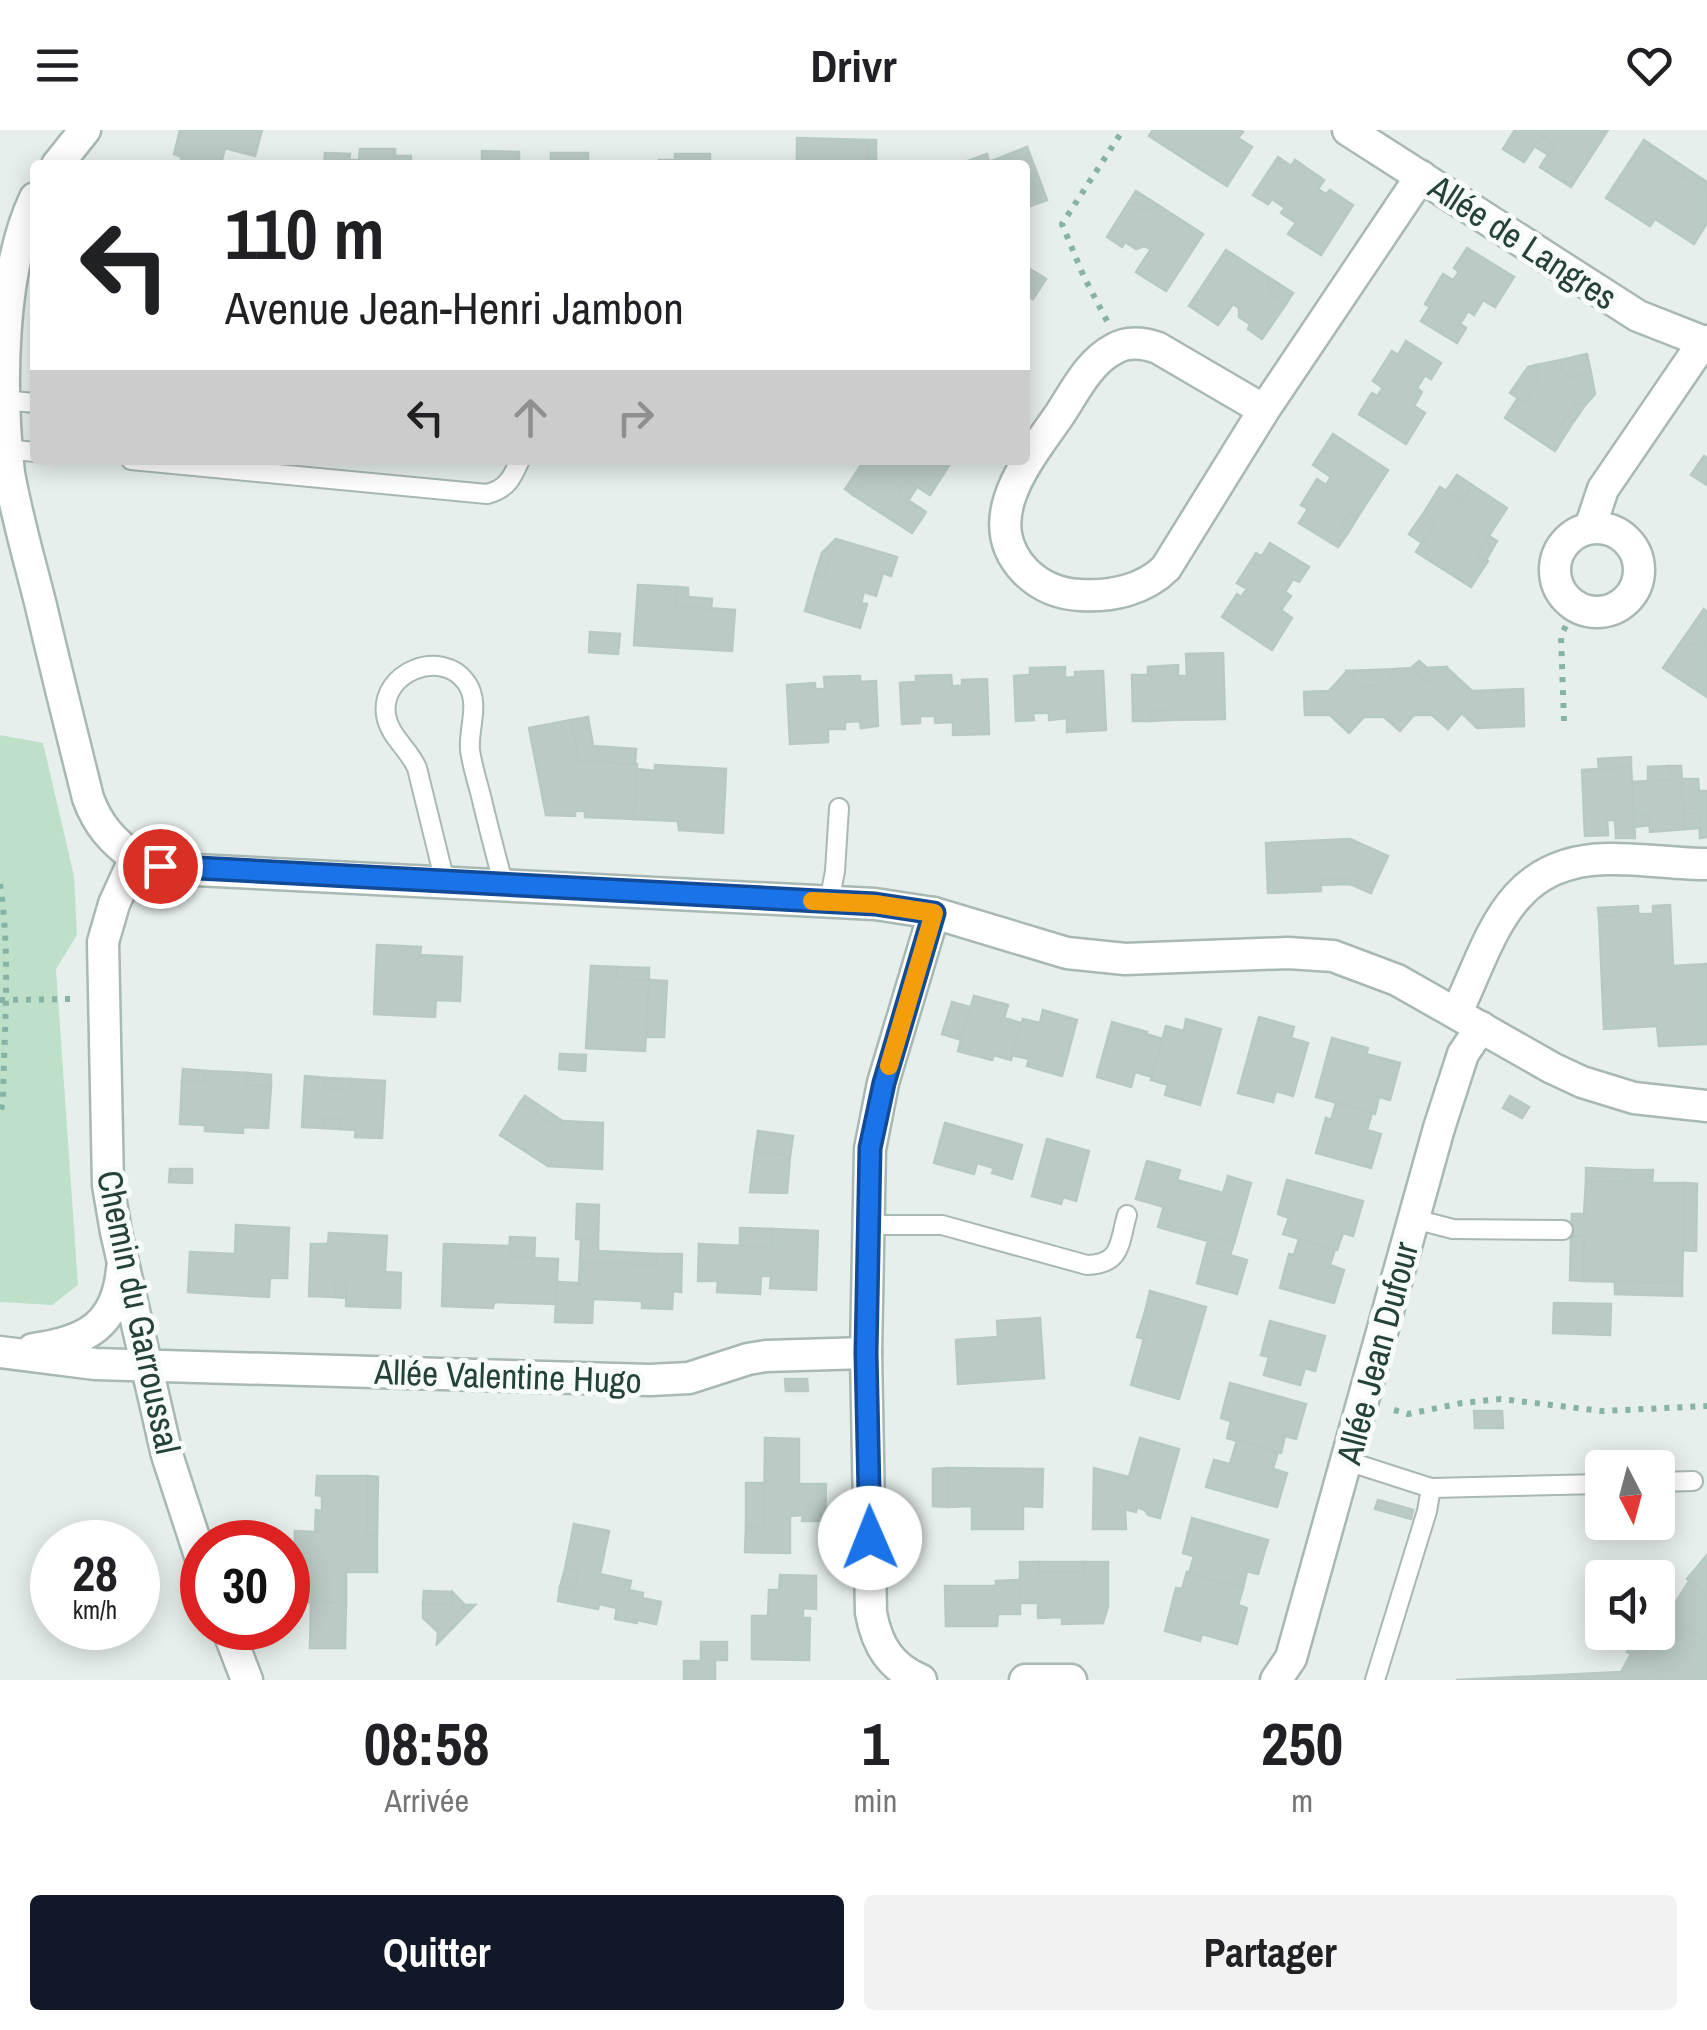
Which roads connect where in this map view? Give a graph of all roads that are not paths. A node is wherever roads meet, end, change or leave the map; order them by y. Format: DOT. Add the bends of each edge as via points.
graph roads {
  1 [pos="85,130"];
  2 [pos="1348,130"];
  3 [pos="61,160"];
  4 [pos="1421,176"];
  5 [pos="30,209"];
  6 [pos="5,265"];
  7 [pos="1705,342"];
  8 [pos="2,400"];
  9 [pos="30,403"];
  10 [pos="1264,410"];
  11 [pos="20,450"];
  12 [pos="1030,458"];
  13 [pos="184,465"];
  14 [pos="518,465"];
  15 [pos="1025,465"];
  16 [pos="1590,528"];
  17 [pos="838,808"];
  18 [pos="136,858"];
  19 [pos="1707,864"];
  20 [pos="444,882"];
  21 [pos="504,886"];
  22 [pos="829,902"];
  23 [pos="934,913"];
  24 [pos="1469,1019"];
  25 [pos="1707,1106"];
  26 [pos="1127,1215"];
  27 [pos="1414,1219"];
  28 [pos="869,1225"];
  29 [pos="1563,1230"];
  30 [pos="122,1259"];
  31 [pos="2,1352"];
  32 [pos="866,1353"];
  33 [pos="147,1365"];
  34 [pos="1347,1461"];
  35 [pos="1694,1481"];
  36 [pos="1675,1482"];
  37 [pos="1585,1484"];
  38 [pos="1431,1488"];
  39 [pos="188,1520"];
  40 [pos="235,1650"];
  41 [pos="247,1680"];
  42 [pos="922,1680"];
  43 [pos="1025,1680"];
  44 [pos="1071,1680"];
  45 [pos="1276,1680"];
  46 [pos="1375,1680"];
  1 -- 3 [label="street"];
  2 -- 4 [label="street, Allée de Langres"];
  4 -- 7 [label="street, Allée de Langres" via="1638,316"];
  4 -- 10 [label="street"];
  5 -- 6 [label="street"];
  6 -- 8 [label="street"];
  7 -- 16 [label="street, Allée de Langres" via="1603,489"];
  8 -- 9 [label="lane"];
  8 -- 11 [label="street"];
  10 -- 12 [label="street" via="1158,348 1120,346 1089,371"];
  10 -- 15 [label="street" via="1166,568 1117,593 1052,589 1015,557 1006,521 1009,496"];
  11 -- 18 [label="street" via="18,515 88,798 110,837"];
  13 -- 14 [label="lane" via="487,494 509,482"];
  16 -- 16 [label="street, Allée de Langres" via="1565,542 1554,569 1575,606 1604,612 1637,585 1637,556 1619,534"];
  17 -- 22 [label="lane"];
  18 -- 20 [label="street" via="176,868"];
  18 -- 30 [label="street, Chemin du Garroussal" via="105,927 92,992 108,1186"];
  19 -- 24 [label="street, Allée Jean Dufour" via="1604,858 1540,877 1498,920"];
  20 -- 21 [label="street"];
  20 -- 21 [label="lane" via="416,768 386,711 395,684 424,666 455,671 472,694 471,756"];
  21 -- 22 [label="street"];
  22 -- 23 [label="street"];
  23 -- 24 [label="street" via="1067,953 1124,959 1333,956 1397,980"];
  23 -- 28 [label="street" via="873,1128"];
  24 -- 25 [label="street" via="1582,1082 1634,1098"];
  24 -- 27 [label="street, Allée Jean Dufour"];
  26 -- 28 [label="lane" via="1115,1255 1100,1264 942,1225"];
  27 -- 29 [label="lane" via="1453,1228"];
  27 -- 34 [label="street, Allée Jean Dufour"];
  28 -- 32 [label="street"];
  30 -- 31 [label="street" via="114,1305 93,1330 58,1344"];
  30 -- 33 [label="street, Chemin du Garroussal"];
  31 -- 33 [label="street, Allée Valentine Hugo"];
  32 -- 33 [label="street, Allée Valentine Hugo" via="766,1356 669,1380"];
  32 -- 42 [label="street" via="871,1612 886,1654"];
  33 -- 39 [label="street, Chemin du Garroussal"];
  34 -- 38 [label="lane"];
  34 -- 45 [label="street, Allée Jean Dufour" via="1292,1658"];
  35 -- 36 [label="lane"];
  37 -- 38 [label="lane"];
  38 -- 46 [label="lane"];
  40 -- 41 [label="street"];
  43 -- 44 [label="street"];
}
